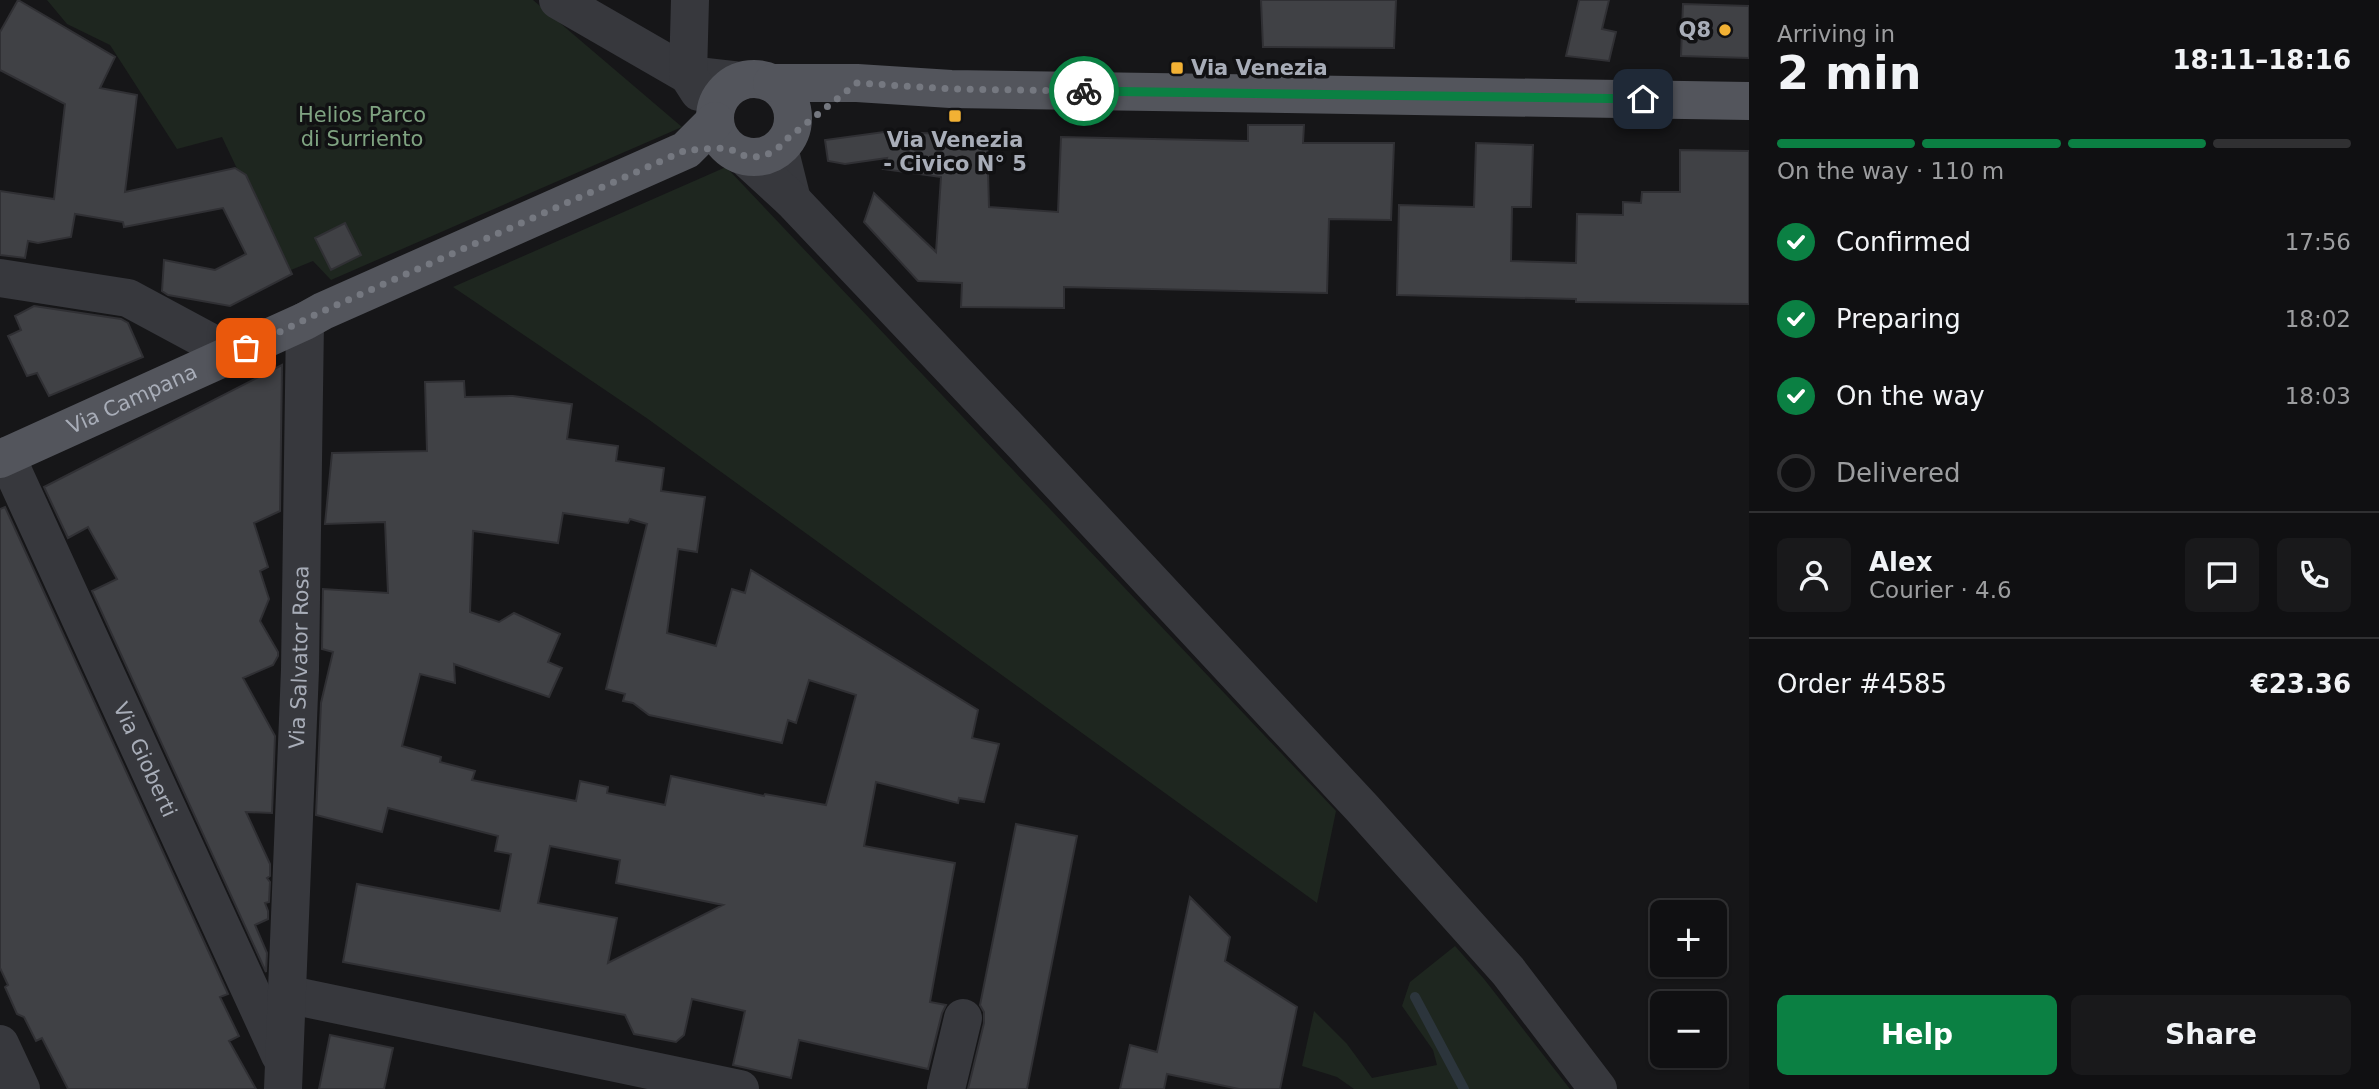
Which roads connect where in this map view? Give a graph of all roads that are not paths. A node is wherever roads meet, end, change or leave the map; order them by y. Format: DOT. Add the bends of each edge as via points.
graph roads {
  1 [pos="558,0"];
  2 [pos="690,0"];
  3 [pos="688,75"];
  4 [pos="756,82"];
  5 [pos="857,83"];
  6 [pos="1749,101"];
  7 [pos="726,135"];
  8 [pos="784,143"];
  9 [pos="792,200"];
  10 [pos="0,278"];
  11 [pos="314,316"];
  12 [pos="232,354"];
  13 [pos="3,457"];
  14 [pos="286,994"];
  15 [pos="963,1018"];
  16 [pos="0,1044"];
  17 [pos="283,1076"];
  18 [pos="21,1089"];
  19 [pos="740,1089"];
  20 [pos="946,1089"];
  21 [pos="1598,1089"];
  1 -- 3 [label="street"];
  2 -- 3 [label="street"];
  3 -- 4 [label="street"];
  3 -- 7 [label="street"];
  4 -- 5 [label="main road"];
  4 -- 7 [label="main road" via="731,87 723,95"];
  4 -- 8 [label="main road" via="782,91 789,101 793,127"];
  5 -- 6 [label="main road" via="951,89"];
  5 -- 8 [label="main road"];
  7 -- 8 [label="main road" via="755,157"];
  7 -- 9 [label="street"];
  7 -- 11 [label="main road, Via Campana"];
  8 -- 9 [label="street"];
  9 -- 21 [label="street" via="1372,819 1508,971"];
  10 -- 12 [label="street" via="128,298"];
  11 -- 12 [label="main road, Via Campana"];
  11 -- 14 [label="street, Via Salvator Rosa"];
  12 -- 13 [label="main road, Via Campana"];
  13 -- 17 [label="street, Via Gioberti"];
  14 -- 17 [label="street, Via Salvator Rosa"];
  14 -- 19 [label="street"];
  15 -- 20 [label="street"];
  16 -- 18 [label="street"];
}
